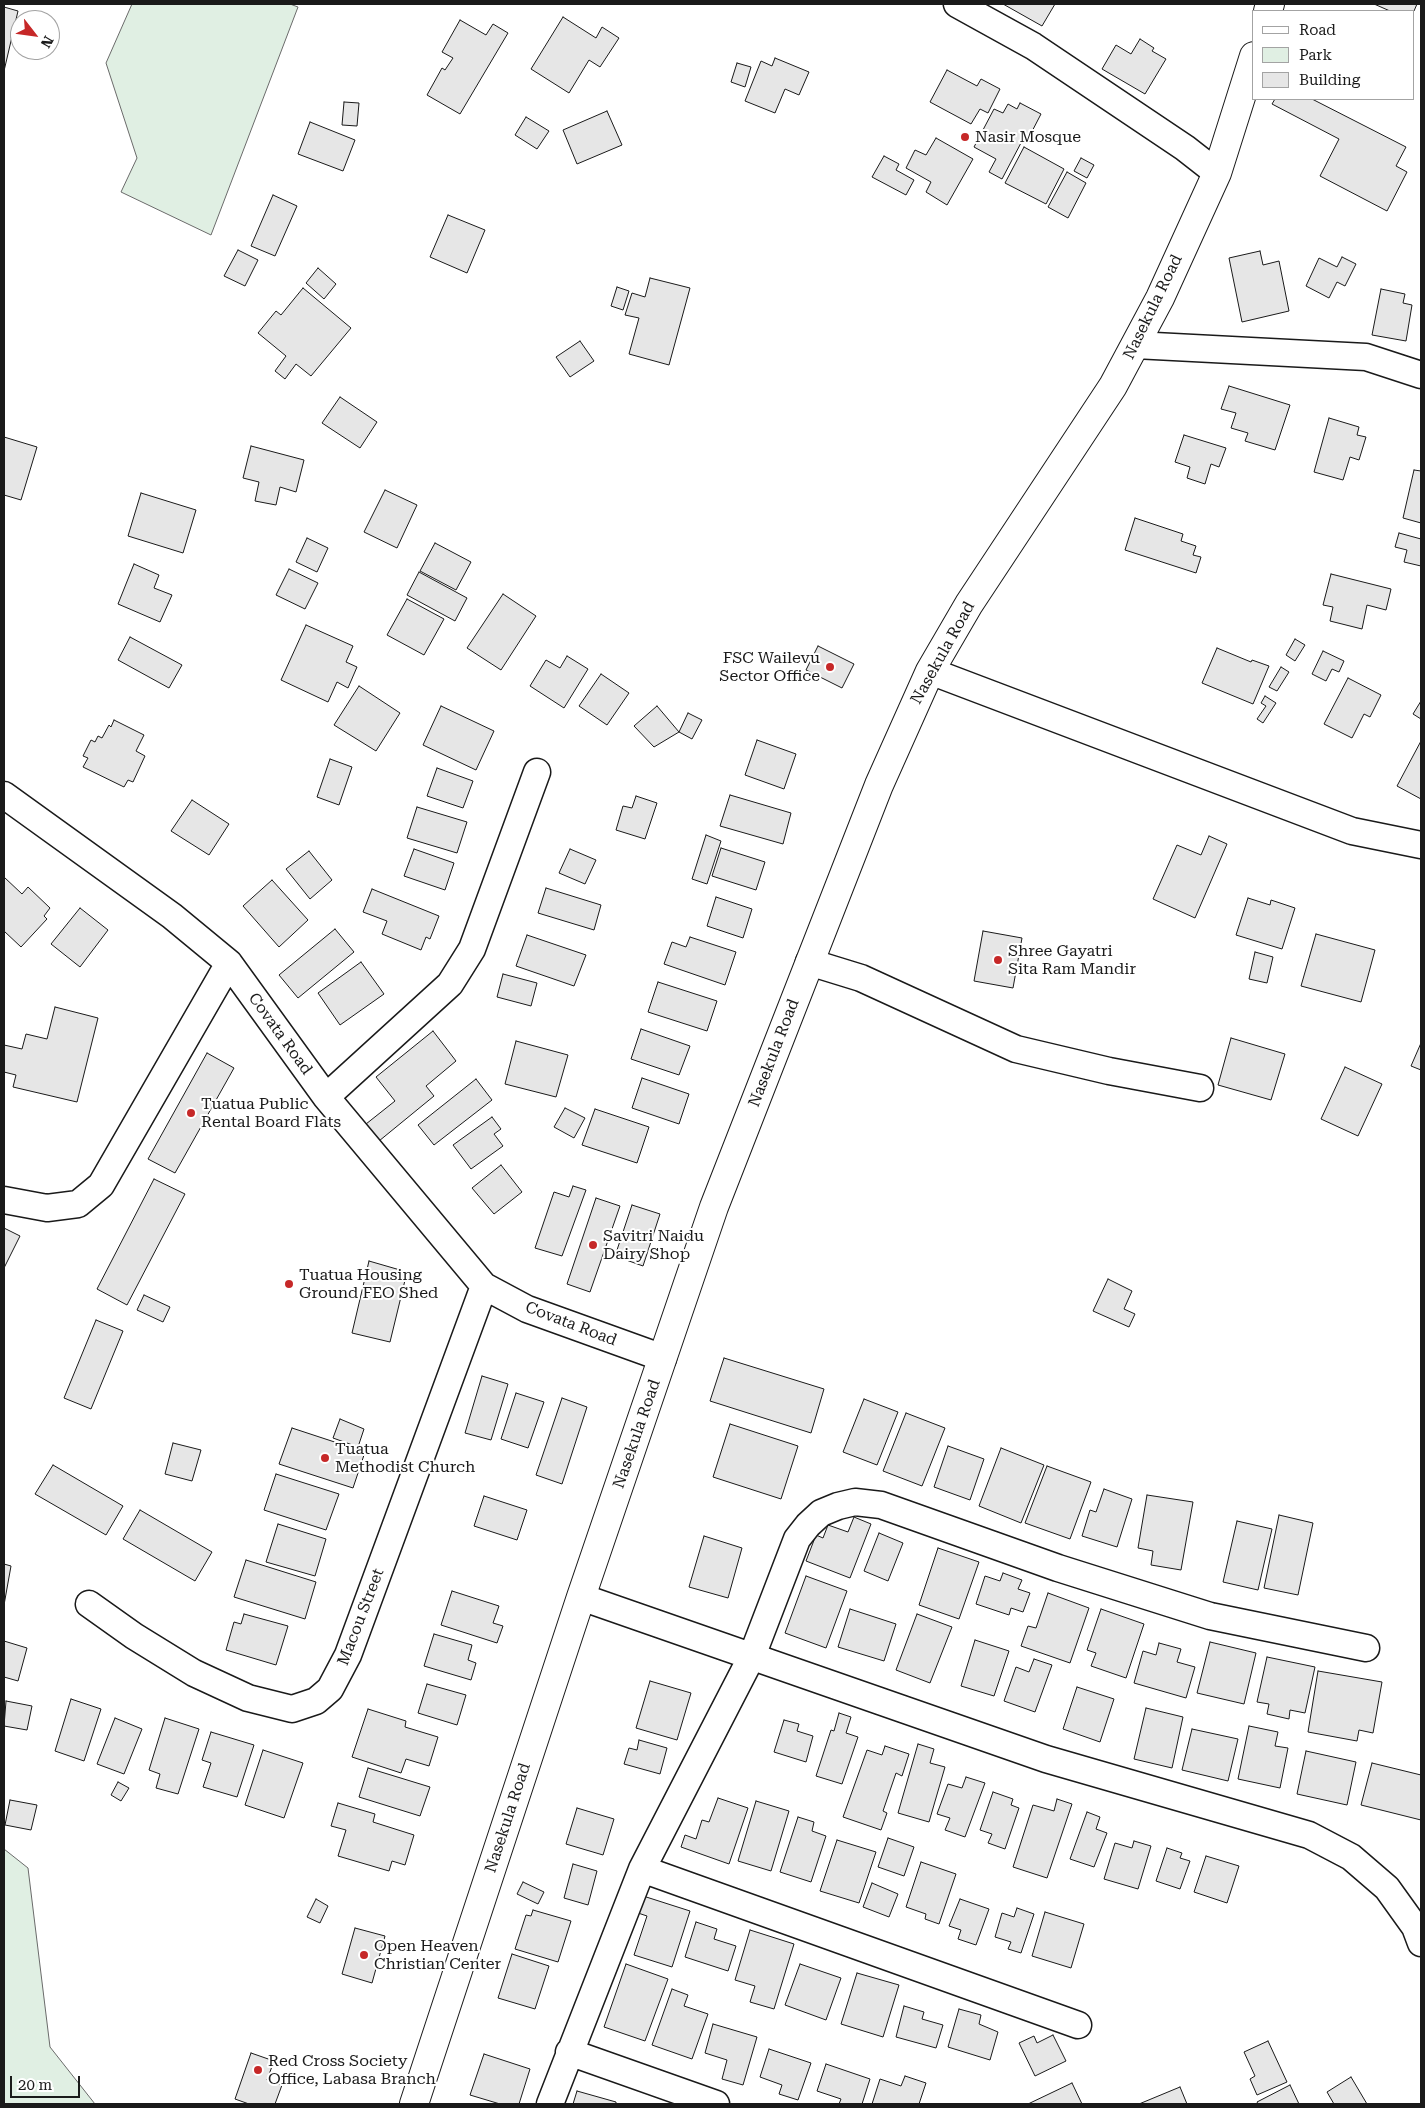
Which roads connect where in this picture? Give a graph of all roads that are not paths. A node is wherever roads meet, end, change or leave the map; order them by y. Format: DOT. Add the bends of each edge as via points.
graph roads {
  1 [pos="957,4"];
  2 [pos="1252,62"];
  3 [pos="1217,173"];
  4 [pos="1135,345"];
  5 [pos="1421,375"];
  6 [pos="930,671"];
  7 [pos="537,772"];
  8 [pos="4,795"];
  9 [pos="1421,845"];
  10 [pos="809,962"];
  11 [pos="229,964"];
  12 [pos="1200,1088"];
  13 [pos="326,1096"];
  14 [pos="4,1200"];
  15 [pos="484,1286"];
  16 [pos="663,1358"];
  17 [pos="581,1597"];
  18 [pos="89,1604"];
  19 [pos="1366,1648"];
  20 [pos="752,1656"];
  21 [pos="642,1869"];
  22 [pos="1421,1943"];
  23 [pos="1078,2025"];
  24 [pos="569,2052"];
  25 [pos="414,2104"];
  26 [pos="550,2104"];
  27 [pos="716,2104"];
  1 -- 3 [label="street" via="1033,46"];
  2 -- 3 [label="main road, Nasekula Road"];
  3 -- 4 [label="main road, Nasekula Road"];
  4 -- 5 [label="street" via="1366,357"];
  4 -- 6 [label="main road, Nasekula Road" via="1114,386 970,604"];
  6 -- 9 [label="street" via="1352,831"];
  6 -- 10 [label="main road, Nasekula Road" via="879,785"];
  7 -- 13 [label="street" via="472,949 450,984"];
  8 -- 11 [label="street, Covata Road" via="172,916"];
  10 -- 12 [label="street" via="861,978 1016,1049"];
  10 -- 16 [label="main road, Nasekula Road" via="714,1207"];
  11 -- 13 [label="street, Covata Road"];
  11 -- 14 [label="street" via="101,1185 78,1204 47,1208"];
  13 -- 15 [label="street, Covata Road"];
  15 -- 16 [label="street, Covata Road" via="527,1309"];
  15 -- 18 [label="street, Macou Street" via="348,1655 330,1690 316,1701 292,1709 248,1698 194,1673"];
  16 -- 17 [label="main road, Nasekula Road"];
  17 -- 20 [label="street"];
  17 -- 25 [label="main road, Nasekula Road"];
  19 -- 20 [label="street" via="1210,1616 864,1502 829,1509 802,1532 793,1547"];
  20 -- 21 [label="street"];
  20 -- 22 [label="street" via="1046,1760 1309,1835 1351,1857 1387,1888 1415,1927"];
  21 -- 23 [label="street"];
  21 -- 24 [label="street"];
  24 -- 26 [label="street"];
  24 -- 27 [label="street"];
}
